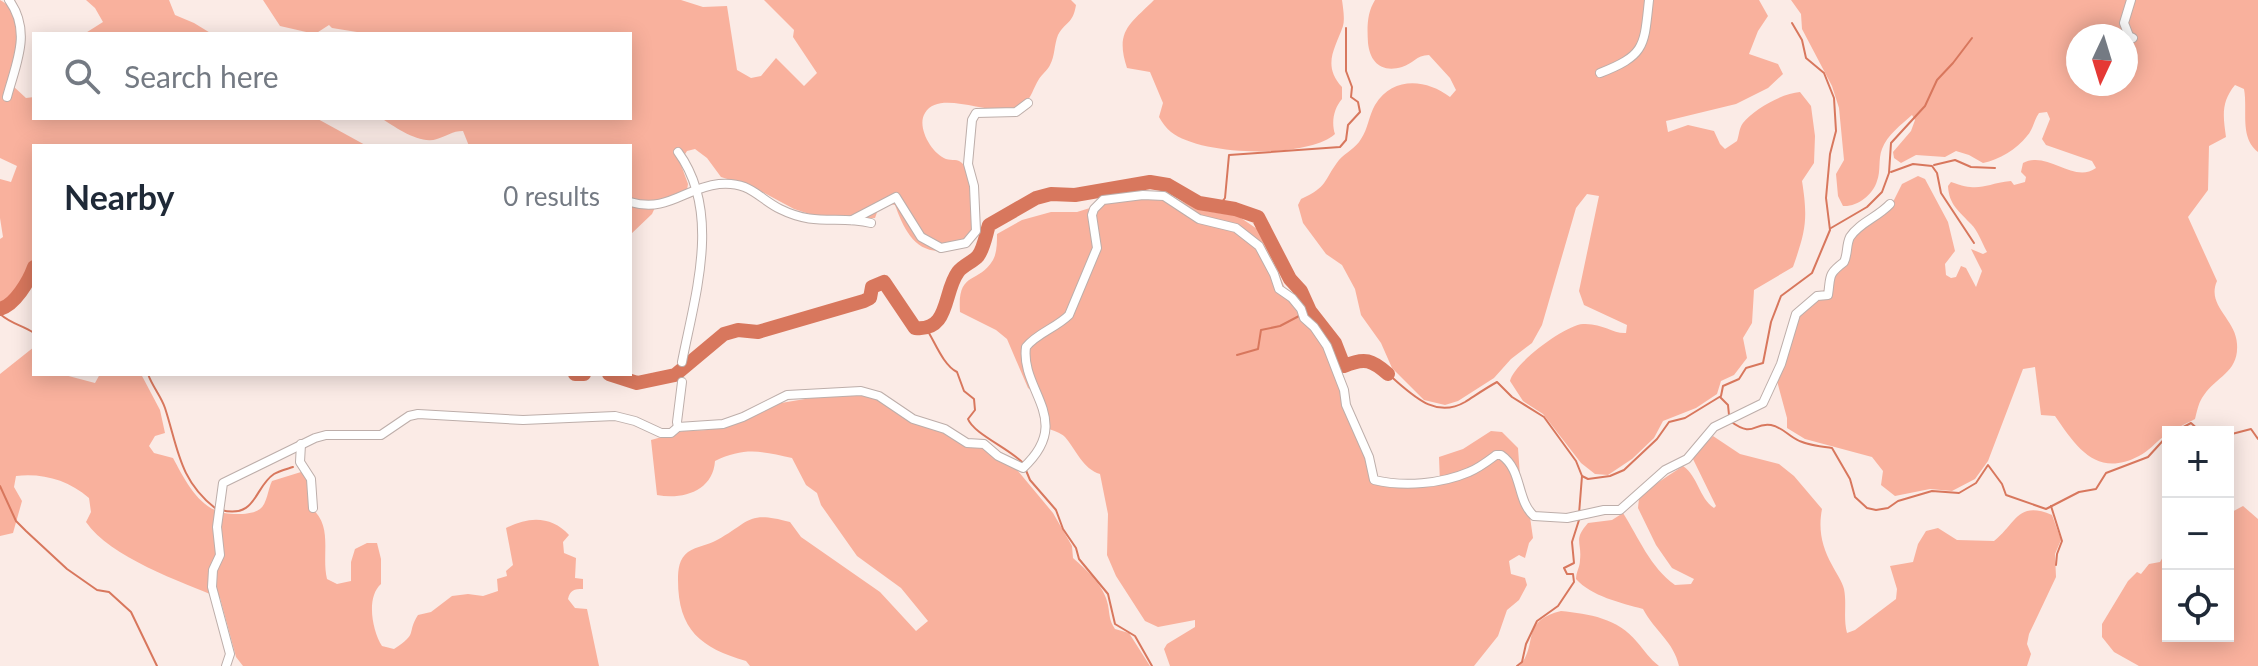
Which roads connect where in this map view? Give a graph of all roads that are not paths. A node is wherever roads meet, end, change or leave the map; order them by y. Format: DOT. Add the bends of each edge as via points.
graph roads {
  1 [pos="9,0"];
  2 [pos="1649,0"];
  3 [pos="2131,0"];
  4 [pos="2124,24"];
  5 [pos="1600,73"];
  6 [pos="7,97"];
  7 [pos="1028,103"];
  8 [pos="678,152"];
  9 [pos="698,191"];
  10 [pos="632,202"];
  11 [pos="1890,204"];
  12 [pos="852,220"];
  13 [pos="871,223"];
  14 [pos="682,362"];
  15 [pos="682,382"];
  16 [pos="678,427"];
  17 [pos="301,444"];
  18 [pos="313,508"];
  19 [pos="226,666"];
  1 -- 6 [label="street" via="23,26"];
  2 -- 5 [label="street" via="1645,37 1636,55"];
  3 -- 4 [label="street"];
  7 -- 12 [label="street" via="1016,112 976,113 972,120 968,164 976,231 966,243 941,248 921,237 896,197"];
  8 -- 9 [label="street"];
  9 -- 10 [label="street" via="654,206"];
  9 -- 12 [label="street" via="718,184 752,189 806,218"];
  9 -- 14 [label="street" via="702,237"];
  11 -- 16 [label="street" via="1852,234 1844,262 1828,278 1828,295 1817,296 1796,314 1763,403 1714,427 1687,459 1665,470 1620,510 1567,518 1534,516 1525,505 1514,468 1501,455 1440,480 1374,480 1327,346 1292,298 1279,289 1259,246 1236,228 1207,222 1154,195 1098,204 1092,215 1097,248 1069,315 1028,344 1026,356 1044,410 1045,435 1023,468 984,444 967,443 861,391 787,395 723,424"];
  12 -- 13 [label="street"];
  15 -- 16 [label="street"];
  16 -- 17 [label="street" via="661,433 615,416 523,420 418,414 381,435 326,435"];
  17 -- 18 [label="street" via="300,462 311,479"];
  17 -- 19 [label="street" via="222,486 220,555 212,587 230,654"];
}
